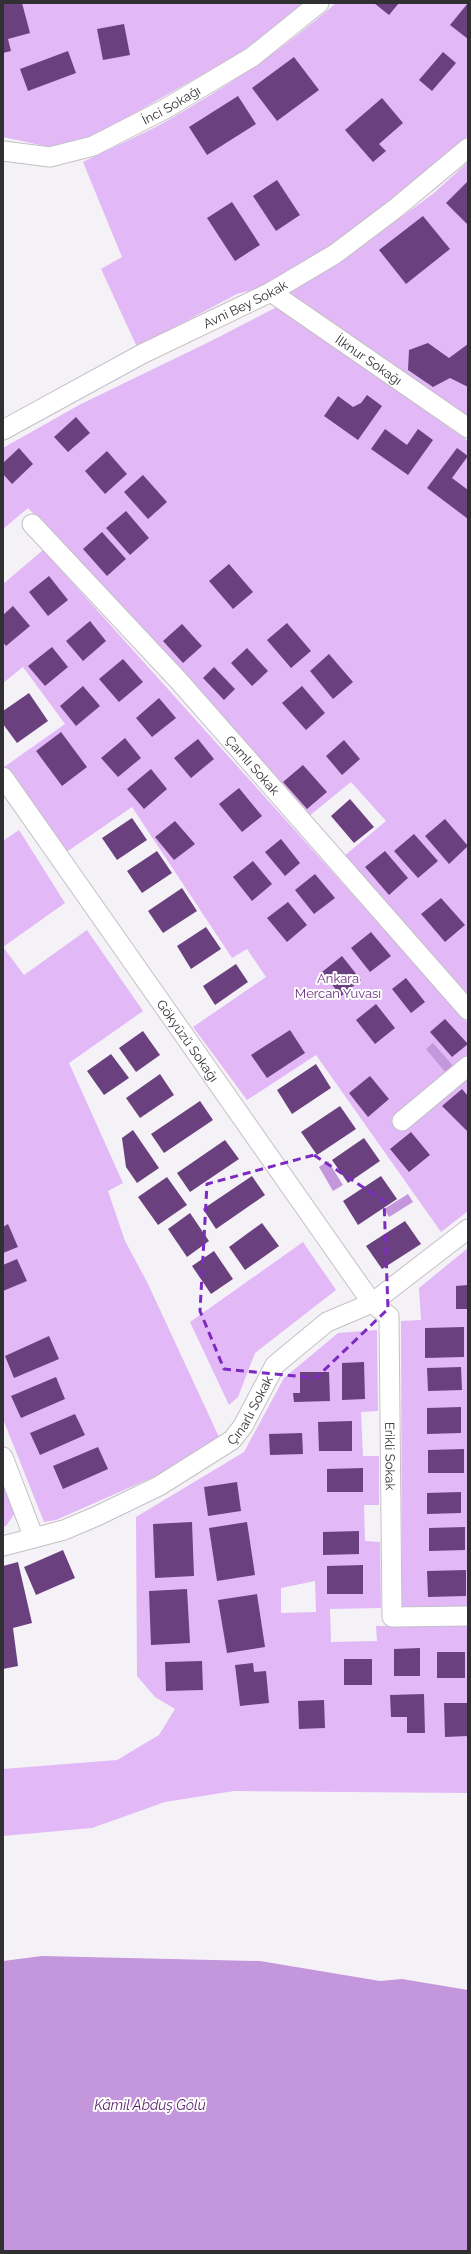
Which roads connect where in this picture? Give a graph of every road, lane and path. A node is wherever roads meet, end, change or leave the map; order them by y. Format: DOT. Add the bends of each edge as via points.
graph roads {
  1 [pos="319,3"];
  2 [pos="468,148"];
  3 [pos="3,151"];
  4 [pos="271,292"];
  5 [pos="468,428"];
  6 [pos="3,430"];
  7 [pos="32,524"];
  8 [pos="3,777"];
  9 [pos="468,1010"];
  10 [pos="468,1066"];
  11 [pos="402,1121"];
  12 [pos="468,1229"];
  13 [pos="372,1303"];
  14 [pos="3,1457"];
  15 [pos="34,1538"];
  16 [pos="3,1546"];
  17 [pos="468,1616"];
  1 -- 3 [label="street, İnci Sokağı" via="252,56 165,109 93,146 50,157"];
  2 -- 4 [label="street, Avni Bey Sokak" via="396,208 335,254"];
  4 -- 5 [label="street, İlknur Sokağı"];
  4 -- 6 [label="street, Avni Bey Sokak" via="142,354"];
  7 -- 9 [label="street, Çamlı Sokak" via="179,681"];
  8 -- 13 [label="street, Gökyüzü Sokağı"];
  10 -- 11 [label="street"];
  12 -- 13 [label="street, Çınarlı Sokak"];
  13 -- 15 [label="street, Çınarlı Sokak" via="327,1322 275,1365 243,1426 232,1440 159,1486 64,1530"];
  13 -- 17 [label="street, Erikli Sokak" via="389,1316 392,1617"];
  14 -- 15 [label="street"];
  15 -- 16 [label="street, Çınarlı Sokak"];
}
